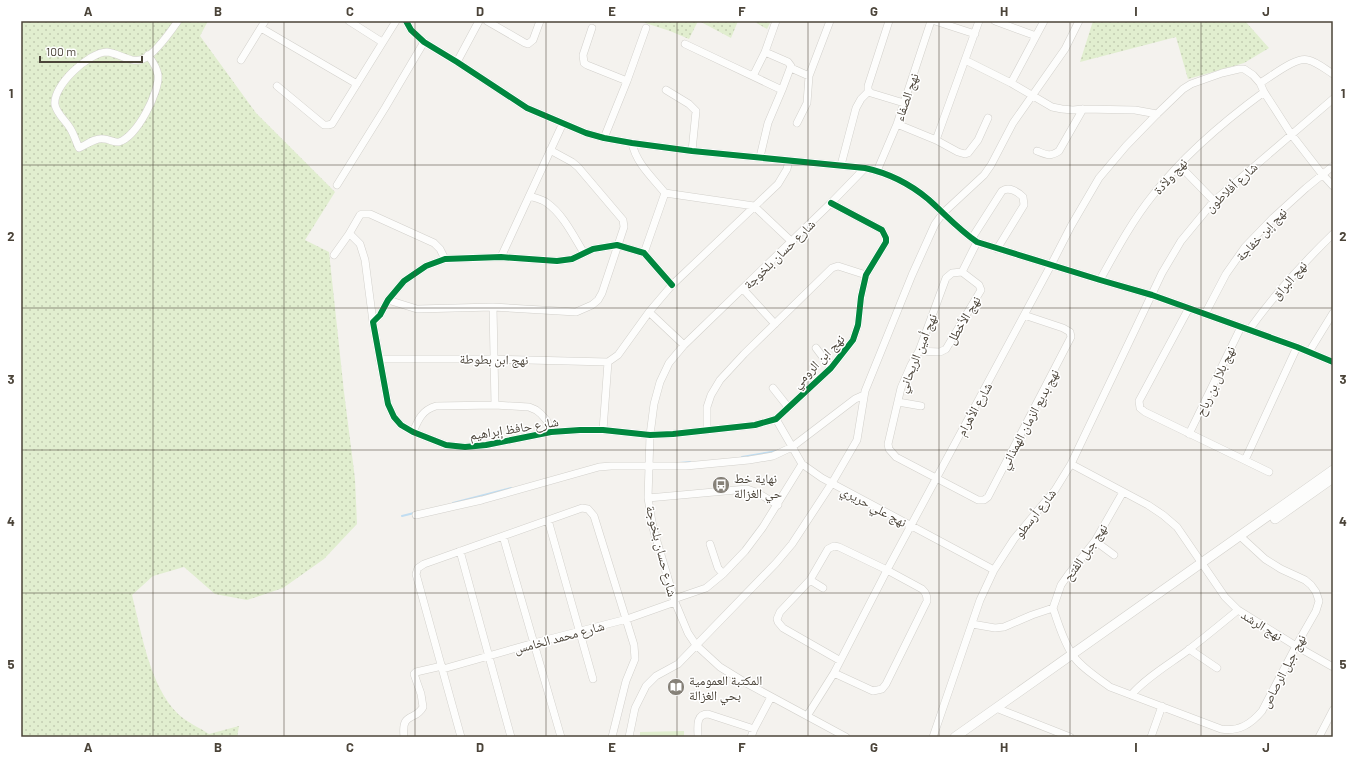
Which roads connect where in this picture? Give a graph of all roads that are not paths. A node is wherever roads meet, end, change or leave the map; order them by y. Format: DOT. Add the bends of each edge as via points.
graph roads {
  1 [pos="178,21"];
  2 [pos="265,21"];
  3 [pos="349,21"];
  4 [pos="396,21"];
  5 [pos="406,21"];
  6 [pos="479,21"];
  7 [pos="487,21"];
  8 [pos="540,21"];
  9 [pos="776,21"];
  10 [pos="830,21"];
  11 [pos="889,21"];
  12 [pos="931,21"];
  13 [pos="935,21"];
  14 [pos="979,21"];
  15 [pos="995,21"];
  16 [pos="1044,21"];
  17 [pos="1079,21"];
  18 [pos="261,28"];
  19 [pos="592,28"];
  20 [pos="646,28"];
  21 [pos="975,34"];
  22 [pos="1036,36"];
  23 [pos="382,42"];
  24 [pos="424,42"];
  25 [pos="685,44"];
  26 [pos="765,52"];
  27 [pos="148,55"];
  28 [pos="241,60"];
  29 [pos="965,60"];
  30 [pos="457,62"];
  31 [pos="791,68"];
  32 [pos="1333,74"];
  33 [pos="753,76"];
  34 [pos="809,76"];
  35 [pos="627,81"];
  36 [pos="1011,83"];
  37 [pos="1260,83"];
  38 [pos="357,84"];
  39 [pos="277,86"];
  40 [pos="666,90"];
  41 [pos="782,90"];
  42 [pos="869,91"];
  43 [pos="1264,92"];
  44 [pos="1032,95"];
  45 [pos="1333,99"];
  46 [pos="904,103"];
  47 [pos="1083,109"];
  48 [pos="1157,114"];
  49 [pos="988,118"];
  50 [pos="563,123"];
  51 [pos="797,123"];
  52 [pos="897,124"];
  53 [pos="1291,134"];
  54 [pos="604,138"];
  55 [pos="936,140"];
  56 [pos="632,143"];
  57 [pos="550,150"];
  58 [pos="692,151"];
  59 [pos="1037,151"];
  60 [pos="760,157"];
  61 [pos="789,160"];
  62 [pos="841,165"];
  63 [pos="1179,165"];
  64 [pos="1333,166"];
  65 [pos="865,168"];
  66 [pos="877,171"];
  67 [pos="1322,174"];
  68 [pos="337,185"];
  69 [pos="1333,186"];
  70 [pos="665,193"];
  71 [pos="529,196"];
  72 [pos="1214,201"];
  73 [pos="831,203"];
  74 [pos="754,206"];
  75 [pos="943,213"];
  76 [pos="349,234"];
  77 [pos="1333,234"];
  78 [pos="791,240"];
  79 [pos="974,240"];
  80 [pos="618,245"];
  81 [pos="997,249"];
  82 [pos="584,253"];
  83 [pos="644,253"];
  84 [pos="334,254"];
  85 [pos="501,257"];
  86 [pos="445,259"];
  87 [pos="1051,265"];
  88 [pos="962,272"];
  89 [pos="866,275"];
  90 [pos="1100,280"];
  91 [pos="672,285"];
  92 [pos="743,289"];
  93 [pos="1152,294"];
  94 [pos="388,300"];
  95 [pos="493,307"];
  96 [pos="1189,308"];
  97 [pos="648,312"];
  98 [pos="1333,313"];
  99 [pos="1205,314"];
  100 [pos="1024,316"];
  101 [pos="373,322"];
  102 [pos="776,324"];
  103 [pos="1241,327"];
  104 [pos="1249,330"];
  105 [pos="684,345"];
  106 [pos="1297,347"];
  107 [pos="816,348"];
  108 [pos="919,351"];
  109 [pos="1309,352"];
  110 [pos="379,359"];
  111 [pos="494,359"];
  112 [pos="608,362"];
  113 [pos="1333,362"];
  114 [pos="830,368"];
  115 [pos="773,388"];
  116 [pos="864,395"];
  117 [pos="898,402"];
  118 [pos="495,405"];
  119 [pos="921,406"];
  120 [pos="788,407"];
  121 [pos="776,419"];
  122 [pos="603,430"];
  123 [pos="707,430"];
  124 [pos="413,432"];
  125 [pos="551,432"];
  126 [pos="1190,434"];
  127 [pos="650,435"];
  128 [pos="792,447"];
  129 [pos="1246,460"];
  130 [pos="802,464"];
  131 [pos="1071,464"];
  132 [pos="649,466"];
  133 [pos="1333,470"];
  134 [pos="1269,472"];
  135 [pos="936,478"];
  136 [pos="1333,478"];
  137 [pos="832,483"];
  138 [pos="1123,492"];
  139 [pos="648,498"];
  140 [pos="778,505"];
  141 [pos="416,515"];
  142 [pos="548,520"];
  143 [pos="910,525"];
  144 [pos="503,536"];
  145 [pos="1242,538"];
  146 [pos="1095,541"];
  147 [pos="710,544"];
  148 [pos="460,551"];
  149 [pos="1114,555"];
  150 [pos="1204,566"];
  151 [pos="887,570"];
  152 [pos="994,570"];
  153 [pos="724,574"];
  154 [pos="810,580"];
  155 [pos="823,588"];
  156 [pos="674,601"];
  157 [pos="1053,608"];
  158 [pos="1238,610"];
  159 [pos="627,619"];
  160 [pos="972,624"];
  161 [pos="579,630"];
  162 [pos="534,643"];
  163 [pos="696,645"];
  164 [pos="1296,646"];
  165 [pos="1189,649"];
  166 [pos="1074,656"];
  167 [pos="489,657"];
  168 [pos="839,660"];
  169 [pos="443,667"];
  170 [pos="1333,667"];
  171 [pos="1218,668"];
  172 [pos="834,673"];
  173 [pos="593,679"];
  174 [pos="1132,695"];
  175 [pos="771,697"];
  176 [pos="1162,706"];
  177 [pos="998,710"];
  178 [pos="1333,710"];
  179 [pos="807,716"];
  180 [pos="754,729"];
  181 [pos="610,736"];
  182 [pos="404,737"];
  183 [pos="461,737"];
  184 [pos="511,737"];
  185 [pos="561,737"];
  186 [pos="629,737"];
  187 [pos="698,737"];
  188 [pos="751,737"];
  189 [pos="846,737"];
  190 [pos="933,737"];
  191 [pos="955,737"];
  192 [pos="962,737"];
  193 [pos="1070,737"];
  194 [pos="1151,737"];
  195 [pos="1319,737"];
  1 -- 27 [label="street" via="166,38"];
  2 -- 18 [label="street"];
  3 -- 23 [label="street"];
  4 -- 23 [label="street"];
  5 -- 24 [label="street" via="411,30"];
  6 -- 30 [label="street"];
  7 -- 8 [label="street" via="528,44 533,40"];
  9 -- 26 [label="street"];
  10 -- 34 [label="street"];
  11 -- 42 [label="street" via="868,86"];
  12 -- 46 [label="street, نهج الصفاء"];
  13 -- 21 [label="street"];
  14 -- 21 [label="street"];
  15 -- 22 [label="street"];
  16 -- 22 [label="street"];
  17 -- 44 [label="street" via="1065,48"];
  18 -- 28 [label="street"];
  18 -- 38 [label="street"];
  19 -- 35 [label="street" via="583,55 584,63"];
  20 -- 35 [label="street"];
  21 -- 29 [label="street"];
  22 -- 36 [label="street"];
  23 -- 38 [label="street"];
  24 -- 30 [label="street"];
  24 -- 68 [label="street"];
  25 -- 33 [label="street"];
  26 -- 31 [label="street" via="788,62"];
  26 -- 33 [label="street"];
  27 -- 27 [label="street" via="141,60 130,60 102,52 66,78 59,88 55,106 70,129 78,148 100,138 119,142 137,128 157,88 158,74"];
  29 -- 36 [label="street"];
  29 -- 55 [label="street"];
  30 -- 50 [label="street" via="527,108"];
  31 -- 34 [label="street"];
  31 -- 41 [label="street"];
  32 -- 37 [label="street" via="1308,60 1300,59"];
  33 -- 41 [label="street"];
  34 -- 51 [label="street" via="807,102"];
  35 -- 54 [label="street"];
  36 -- 44 [label="street"];
  37 -- 43 [label="street"];
  37 -- 48 [label="street, شارع الأهرام" via="1244,69 1222,73 1183,89"];
  38 -- 39 [label="street" via="332,124 328,125"];
  40 -- 58 [label="street" via="696,111"];
  41 -- 60 [label="street" via="768,123"];
  42 -- 46 [label="street"];
  42 -- 62 [label="street" via="856,108"];
  43 -- 53 [label="street"];
  43 -- 63 [label="street, نهج ولاّدة" via="1202,142"];
  44 -- 47 [label="street" via="1062,109"];
  44 -- 75 [label="street" via="984,175"];
  45 -- 53 [label="street, شارع أفلاطون"];
  46 -- 52 [label="street, نهج الصفاء"];
  47 -- 48 [label="street" via="1135,110"];
  47 -- 59 [label="street" via="1059,151 1047,155"];
  48 -- 87 [label="street, شارع الأهرام" via="1099,178 1070,226"];
  49 -- 55 [label="street" via="978,140 968,153 962,154"];
  50 -- 54 [label="street"];
  50 -- 57 [label="street"];
  52 -- 55 [label="street"];
  52 -- 66 [label="street, نهج الصفاء"];
  53 -- 67 [label="street"];
  53 -- 72 [label="street, شارع أفلاطون"];
  54 -- 56 [label="street"];
  56 -- 58 [label="street"];
  56 -- 70 [label="street" via="638,160"];
  57 -- 71 [label="street"];
  57 -- 80 [label="street" via="578,167 621,216 624,227"];
  58 -- 60 [label="street"];
  60 -- 61 [label="street"];
  61 -- 62 [label="street"];
  61 -- 74 [label="street" via="782,179"];
  62 -- 65 [label="street"];
  63 -- 72 [label="street"];
  63 -- 90 [label="street, نهج ولاّدة" via="1131,226"];
  64 -- 67 [label="street, نهج إبن خفاجة"];
  65 -- 66 [label="street"];
  65 -- 73 [label="street, شارع حسان بلخوجة"];
  66 -- 75 [label="street" via="912,187"];
  67 -- 69 [label="street"];
  67 -- 99 [label="street, نهج إبن خفاجة" via="1245,247 1226,274"];
  70 -- 74 [label="street"];
  70 -- 83 [label="street"];
  71 -- 82 [label="street" via="551,206 572,232"];
  71 -- 85 [label="street"];
  72 -- 93 [label="street, شارع أفلاطون" via="1182,241"];
  73 -- 78 [label="street, شارع حسان بلخوجة"];
  73 -- 89 [label="street, نهج ابن الرومي" via="885,234 886,242"];
  74 -- 78 [label="street"];
  74 -- 91 [label="street"];
  75 -- 79 [label="street"];
  75 -- 116 [label="street" via="927,241"];
  76 -- 84 [label="street"];
  76 -- 86 [label="street" via="360,215 370,214 434,243"];
  76 -- 101 [label="street, شارع حافظ إبراهيم" via="360,244 365,260"];
  77 -- 104 [label="street, نهج البراق" via="1285,283"];
  78 -- 92 [label="street, شارع حسان بلخوجة"];
  79 -- 81 [label="street"];
  79 -- 81 [label="street" via="1002,191 1010,189 1023,197 1024,204"];
  79 -- 88 [label="street"];
  80 -- 82 [label="street"];
  80 -- 83 [label="street"];
  80 -- 95 [label="street" via="602,293 598,300 586,308 576,312"];
  81 -- 87 [label="street"];
  82 -- 85 [label="street" via="572,259 557,261"];
  83 -- 91 [label="street"];
  85 -- 86 [label="street"];
  86 -- 94 [label="street" via="415,273 404,281"];
  87 -- 90 [label="street"];
  87 -- 100 [label="street, شارع الأهرام"];
  88 -- 108 [label="street, نهج أمين الريحاني" via="952,273 946,278"];
  88 -- 108 [label="street, نهج الأخطل" via="979,285 981,290 946,349 940,352"];
  89 -- 102 [label="street" via="834,267"];
  89 -- 114 [label="street, نهج ابن الرومي" via="853,340"];
  90 -- 93 [label="street"];
  91 -- 97 [label="street"];
  92 -- 102 [label="street"];
  92 -- 105 [label="street, شارع حسان بلخوجة"];
  93 -- 96 [label="street"];
  93 -- 131 [label="street, شارع أرسطو"];
  94 -- 95 [label="street" via="417,308"];
  94 -- 101 [label="street"];
  95 -- 111 [label="street"];
  96 -- 99 [label="street"];
  96 -- 126 [label="street" via="1139,401 1140,408 1145,412"];
  97 -- 105 [label="street"];
  97 -- 112 [label="street" via="618,355"];
  98 -- 109 [label="street"];
  99 -- 103 [label="street"];
  100 -- 135 [label="street, شارع الأهرام"];
  100 -- 135 [label="street, نهج بديع الزمان الهمذاني" via="1063,328 1070,332 1071,337 988,497 978,500"];
  101 -- 110 [label="street, شارع حافظ إبراهيم"];
  102 -- 123 [label="street" via="727,370 720,380 707,407"];
  103 -- 104 [label="street"];
  103 -- 126 [label="street, نهج بلال بن رباح"];
  104 -- 106 [label="street"];
  105 -- 127 [label="street, شارع حسان بلخوجة" via="669,363 660,382"];
  106 -- 109 [label="street"];
  106 -- 129 [label="street"];
  107 -- 114 [label="street"];
  108 -- 117 [label="street, نهج أمين الريحاني" via="901,388"];
  109 -- 113 [label="street"];
  110 -- 111 [label="street, نهج ابن بطوطة"];
  110 -- 124 [label="street, شارع حافظ إبراهيم" via="388,404 394,417"];
  111 -- 112 [label="street, نهج ابن بطوطة"];
  111 -- 118 [label="street"];
  112 -- 122 [label="street"];
  114 -- 120 [label="street, نهج ابن الرومي"];
  115 -- 120 [label="street"];
  116 -- 128 [label="street" via="854,399"];
  116 -- 137 [label="street" via="857,440"];
  117 -- 119 [label="street"];
  117 -- 135 [label="street, نهج أمين الريحاني" via="888,444 890,449 896,457"];
  118 -- 124 [label="street" via="429,408 421,415"];
  118 -- 125 [label="street" via="529,407 536,410 547,421"];
  120 -- 121 [label="street, نهج ابن الرومي"];
  121 -- 123 [label="street, شارع حافظ إبراهيم"];
  121 -- 128 [label="street, نهج علي حريري"];
  122 -- 125 [label="street, شارع حافظ إبراهيم"];
  122 -- 127 [label="street, شارع حافظ إبراهيم"];
  123 -- 127 [label="street, شارع حافظ إبراهيم"];
  124 -- 125 [label="street, شارع حافظ إبراهيم" via="446,445 465,447"];
  126 -- 129 [label="street"];
  127 -- 132 [label="street, شارع حسان بلخوجة"];
  128 -- 130 [label="street, نهج علي حريري"];
  128 -- 132 [label="street" via="773,456 749,460 686,466"];
  129 -- 134 [label="street"];
  130 -- 137 [label="street, نهج علي حريري"];
  130 -- 140 [label="street, شارع محمد الخامس"];
  131 -- 138 [label="street, نهج الرشد"];
  131 -- 152 [label="street, شارع أرسطو" via="1054,490 1014,539"];
  132 -- 139 [label="street, شارع حسان بلخوجة"];
  132 -- 141 [label="street" via="600,467 482,500"];
  133 -- 145 [label="street"];
  135 -- 143 [label="street, شارع الأهرام"];
  136 -- 145 [label="street"];
  137 -- 143 [label="street, نهج علي حريري"];
  137 -- 163 [label="street" via="792,544"];
  138 -- 146 [label="street, نهج جبل الفتح"];
  138 -- 150 [label="street, نهج الرشد" via="1158,512 1177,527"];
  139 -- 140 [label="street" via="747,489"];
  139 -- 156 [label="street, شارع حسان بلخوجة" via="653,528"];
  140 -- 153 [label="street, شارع محمد الخامس" via="745,551"];
  142 -- 144 [label="street"];
  142 -- 159 [label="street" via="582,508 592,512"];
  142 -- 161 [label="street"];
  143 -- 151 [label="street, شارع الأهرام"];
  143 -- 152 [label="street, نهج علي حريري"];
  144 -- 148 [label="street"];
  144 -- 162 [label="street"];
  145 -- 150 [label="street"];
  145 -- 164 [label="street, نهج جبل الرصاص" via="1264,559 1305,580 1316,592 1319,601 1316,611"];
  146 -- 149 [label="street"];
  146 -- 157 [label="street, نهج جبل الفتح" via="1068,574"];
  147 -- 153 [label="street" via="718,568"];
  148 -- 167 [label="street"];
  148 -- 169 [label="street" via="424,564 416,570"];
  150 -- 158 [label="street, نهج الرشد" via="1225,597"];
  150 -- 166 [label="street"];
  151 -- 154 [label="street" via="834,546 828,549"];
  151 -- 168 [label="street, شارع الأهرام"];
  151 -- 172 [label="street" via="922,589 927,601 886,684 882,689 873,692"];
  152 -- 160 [label="street, شارع أرسطو"];
  153 -- 156 [label="street, شارع محمد الخامس" via="706,588"];
  154 -- 155 [label="street"];
  154 -- 168 [label="street" via="780,612 778,622 783,628"];
  156 -- 159 [label="street, شارع محمد الخامس"];
  156 -- 163 [label="street, شارع حسان بلخوجة" via="688,634"];
  157 -- 160 [label="street" via="1004,627"];
  157 -- 166 [label="street"];
  158 -- 164 [label="street, نهج الرشد"];
  158 -- 165 [label="street"];
  159 -- 161 [label="street, شارع محمد الخامس"];
  159 -- 181 [label="street" via="635,659"];
  160 -- 190 [label="street, شارع أرسطو"];
  161 -- 162 [label="street, شارع محمد الخامس"];
  161 -- 173 [label="street"];
  162 -- 167 [label="street, شارع محمد الخامس"];
  162 -- 185 [label="street"];
  163 -- 175 [label="street, شارع حسان بلخوجة" via="720,667"];
  163 -- 186 [label="street" via="678,664 656,676 646,686 635,708"];
  164 -- 170 [label="street, نهج الرشد"];
  164 -- 176 [label="street, نهج جبل الرصاص" via="1262,711 1247,725 1236,730 1221,729"];
  165 -- 171 [label="street"];
  165 -- 174 [label="street" via="1150,677"];
  166 -- 174 [label="street, نهج جبل الرصاص" via="1110,686"];
  166 -- 177 [label="street"];
  167 -- 169 [label="street, شارع محمد الخامس"];
  167 -- 184 [label="street"];
  168 -- 172 [label="street, شارع الأهرام"];
  169 -- 182 [label="street, شارع محمد الخامس" via="414,674 421,694 422,707 405,721"];
  169 -- 183 [label="street"];
  172 -- 179 [label="street, شارع الأهرام"];
  174 -- 176 [label="street, نهج جبل الرصاص"];
  175 -- 179 [label="street, شارع حسان بلخوجة"];
  175 -- 180 [label="street"];
  176 -- 194 [label="street"];
  177 -- 191 [label="street"];
  177 -- 192 [label="street"];
  177 -- 193 [label="street"];
  178 -- 195 [label="street"];
  179 -- 189 [label="street, شارع حسان بلخوجة"];
  180 -- 187 [label="street" via="705,714 699,719"];
  180 -- 188 [label="street"];
}
